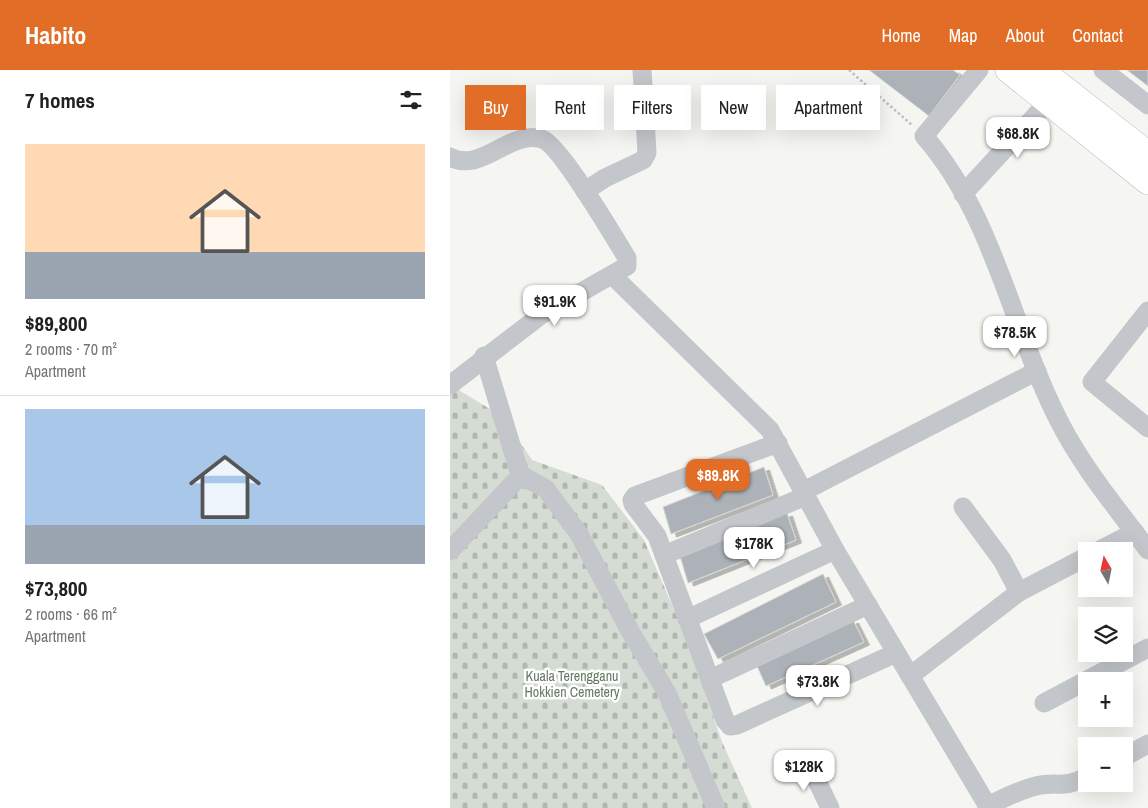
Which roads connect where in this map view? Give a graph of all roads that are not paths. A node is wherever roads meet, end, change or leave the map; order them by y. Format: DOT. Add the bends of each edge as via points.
graph roads {
  1 [pos="642,70"];
  2 [pos="979,70"];
  3 [pos="1008,70"];
  4 [pos="1041,70"];
  5 [pos="1103,70"];
  6 [pos="1048,102"];
  7 [pos="1148,105"];
  8 [pos="1148,154"];
  9 [pos="450,157"];
  10 [pos="1148,182"];
  11 [pos="585,191"];
  12 [pos="963,194"];
  13 [pos="613,276"];
  14 [pos="1148,312"];
  15 [pos="484,356"];
  16 [pos="1037,371"];
  17 [pos="450,385"];
  18 [pos="1148,428"];
  19 [pos="778,443"];
  20 [pos="521,475"];
  21 [pos="805,494"];
  22 [pos="963,507"];
  23 [pos="1135,532"];
  24 [pos="1116,542"];
  25 [pos="835,550"];
  26 [pos="1148,550"];
  27 [pos="450,552"];
  28 [pos="664,555"];
  29 [pos="1078,561"];
  30 [pos="1020,592"];
  31 [pos="868,606"];
  32 [pos="687,619"];
  33 [pos="1148,648"];
  34 [pos="896,653"];
  35 [pos="910,676"];
  36 [pos="710,679"];
  37 [pos="1044,703"];
  38 [pos="1148,744"];
  39 [pos="1133,752"];
  40 [pos="808,762"];
  41 [pos="1078,782"];
  42 [pos="983,806"];
  43 [pos="716,808"];
  44 [pos="830,808"];
  1 -- 11 [label="street" via="647,153 643,160"];
  2 -- 12 [label="street" via="924,136"];
  3 -- 6 [label="main road"];
  4 -- 8 [label="main road"];
  5 -- 7 [label="street"];
  6 -- 10 [label="main road"];
  6 -- 12 [label="street"];
  9 -- 11 [label="street" via="474,160 522,140 541,139 551,146"];
  11 -- 13 [label="street" via="627,258 627,266"];
  12 -- 16 [label="street" via="1002,276"];
  13 -- 15 [label="street" via="558,304"];
  13 -- 19 [label="street" via="770,430"];
  14 -- 18 [label="street" via="1092,382"];
  15 -- 17 [label="street"];
  15 -- 20 [label="street"];
  16 -- 21 [label="street"];
  16 -- 23 [label="street" via="1058,419 1090,475"];
  19 -- 21 [label="street"];
  19 -- 28 [label="street" via="635,496 632,504 657,536"];
  20 -- 27 [label="street"];
  20 -- 43 [label="street" via="546,489 579,534 667,693"];
  21 -- 25 [label="street"];
  21 -- 28 [label="street"];
  22 -- 30 [label="street" via="1002,560"];
  23 -- 24 [label="street"];
  23 -- 26 [label="street"];
  25 -- 31 [label="street"];
  25 -- 32 [label="street"];
  28 -- 32 [label="street"];
  29 -- 30 [label="street"];
  30 -- 35 [label="street"];
  31 -- 34 [label="street"];
  31 -- 36 [label="street"];
  32 -- 36 [label="street"];
  33 -- 37 [label="street"];
  34 -- 35 [label="street"];
  34 -- 36 [label="street" via="730,726"];
  35 -- 42 [label="street"];
  38 -- 39 [label="street"];
  40 -- 44 [label="street"];
  41 -- 42 [label="street" via="1064,786 1033,786"];
}
